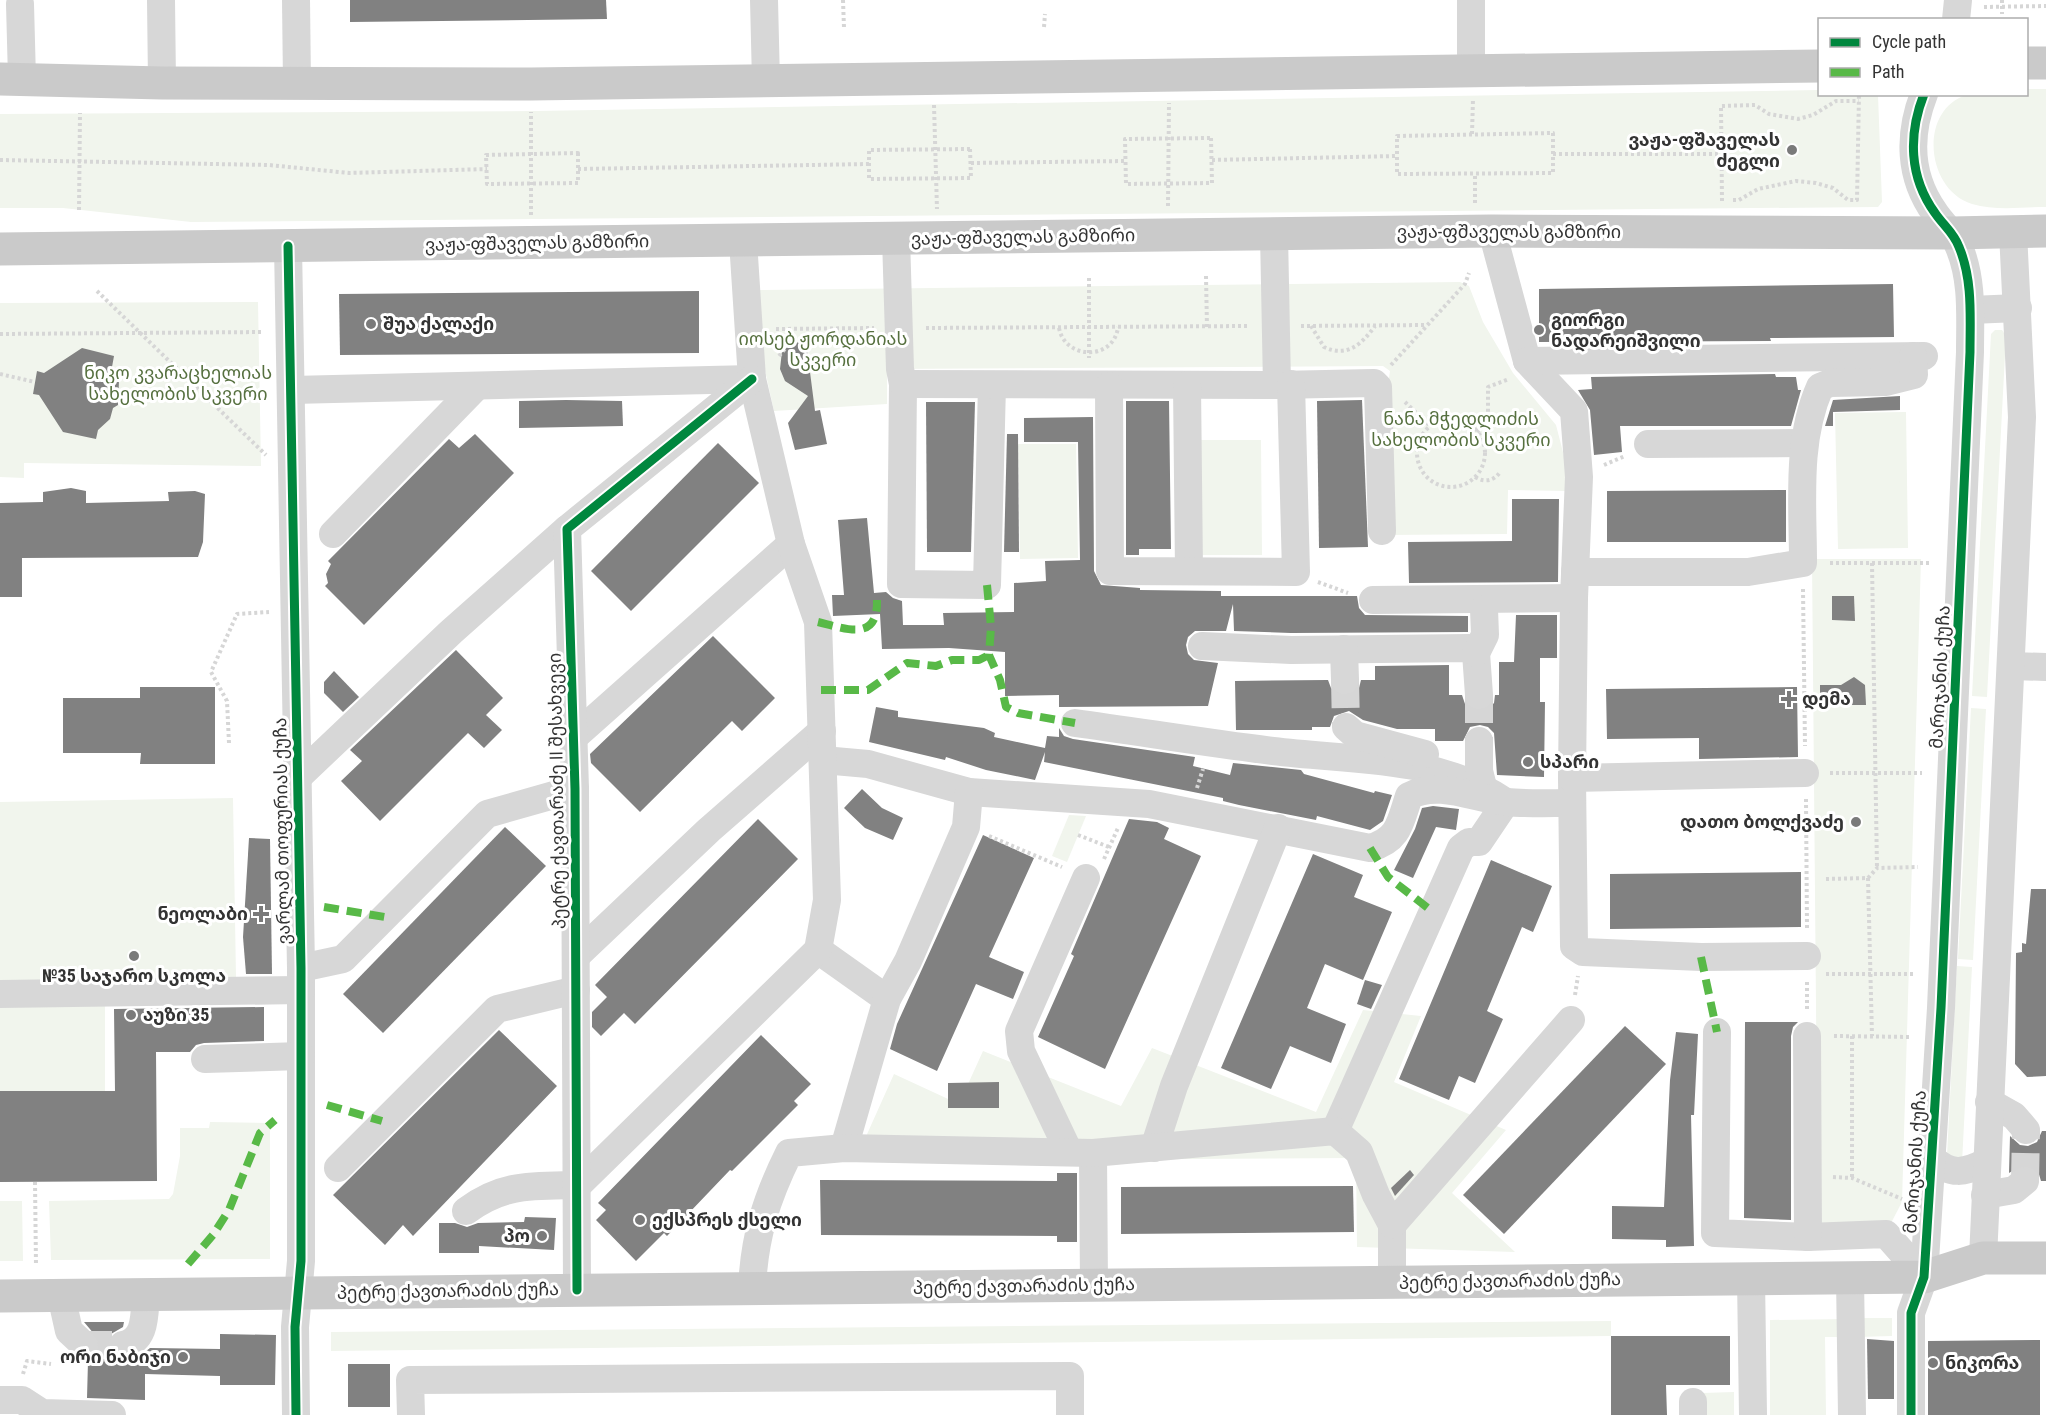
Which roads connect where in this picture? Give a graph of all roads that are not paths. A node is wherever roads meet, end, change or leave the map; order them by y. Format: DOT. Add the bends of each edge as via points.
graph roads {
  1 [pos="161,0"];
  2 [pos="296,0"];
  3 [pos="764,0"];
  4 [pos="1471,0"];
  5 [pos="20,4"];
  6 [pos="1971,4"];
  7 [pos="1958,18"];
  8 [pos="2028,63"];
  9 [pos="2046,63"];
  10 [pos="1818,66"];
  11 [pos="11,79"];
  12 [pos="766,81"];
  13 [pos="162,83"];
  14 [pos="1472,83"];
  15 [pos="297,84"];
  16 [pos="1923,96"];
  17 [pos="1483,221"];
  18 [pos="2046,231"];
  19 [pos="2013,232"];
  20 [pos="1952,233"];
  21 [pos="1275,234"];
  22 [pos="896,238"];
  23 [pos="744,241"];
  24 [pos="6,246"];
  25 [pos="288,246"];
  26 [pos="2018,308"];
  27 [pos="1971,310"];
  28 [pos="1527,360"];
  29 [pos="752,379"];
  30 [pos="903,384"];
  31 [pos="992,384"];
  32 [pos="1187,385"];
  33 [pos="1284,385"];
  34 [pos="477,386"];
  35 [pos="1099,386"];
  36 [pos="292,390"];
  37 [pos="2034,417"];
  38 [pos="1804,443"];
  39 [pos="1648,444"];
  40 [pos="567,528"];
  41 [pos="1382,531"];
  42 [pos="333,534"];
  43 [pos="791,544"];
  44 [pos="1189,571"];
  45 [pos="1575,585"];
  46 [pos="1373,600"];
  47 [pos="1484,609"];
  48 [pos="1202,646"];
  49 [pos="1344,649"];
  50 [pos="1476,653"];
  51 [pos="2011,666"];
  52 [pos="2046,667"];
  53 [pos="1345,680"];
  54 [pos="1479,695"];
  55 [pos="1075,723"];
  56 [pos="1346,727"];
  57 [pos="822,731"];
  58 [pos="574,737"];
  59 [pos="1479,741"];
  60 [pos="823,760"];
  61 [pos="1815,773"];
  62 [pos="1456,775"];
  63 [pos="298,777"];
  64 [pos="575,789"];
  65 [pos="1572,790"];
  66 [pos="969,792"];
  67 [pos="1494,795"];
  68 [pos="1278,828"];
  69 [pos="1077,874"];
  70 [pos="818,950"];
  71 [pos="576,956"];
  72 [pos="1813,965"];
  73 [pos="301,979"];
  74 [pos="576,990"];
  75 [pos="0,994"];
  76 [pos="887,999"];
  77 [pos="1571,1020"];
  78 [pos="1717,1032"];
  79 [pos="1807,1036"];
  80 [pos="301,1056"];
  81 [pos="205,1059"];
  82 [pos="1989,1102"];
  83 [pos="2026,1130"];
  84 [pos="1335,1131"];
  85 [pos="844,1148"];
  86 [pos="1154,1148"];
  87 [pos="1081,1153"];
  88 [pos="1932,1158"];
  89 [pos="1986,1162"];
  90 [pos="338,1168"];
  91 [pos="2025,1181"];
  92 [pos="578,1185"];
  93 [pos="1985,1195"];
  94 [pos="466,1211"];
  95 [pos="1392,1225"];
  96 [pos="1808,1236"];
  97 [pos="1983,1258"];
  98 [pos="2046,1258"];
  99 [pos="1924,1276"];
  100 [pos="1850,1277"];
  101 [pos="1751,1278"];
  102 [pos="1392,1282"];
  103 [pos="1094,1285"];
  104 [pos="752,1289"];
  105 [pos="577,1290"];
  106 [pos="299,1293"];
  107 [pos="147,1294"];
  108 [pos="61,1295"];
  109 [pos="0,1296"];
  110 [pos="123,1345"];
  111 [pos="84,1346"];
  112 [pos="8,1403"];
  113 [pos="111,1415"];
  114 [pos="296,1415"];
  115 [pos="411,1415"];
  116 [pos="1070,1415"];
  117 [pos="1753,1415"];
  118 [pos="1852,1415"];
  119 [pos="1911,1415"];
  1 -- 13 [label="street"];
  2 -- 15 [label="street"];
  3 -- 12 [label="street"];
  4 -- 14 [label="street"];
  5 -- 11 [label="street"];
  6 -- 7 [label="street"];
  8 -- 9 [label="main road"];
  10 -- 14 [label="main road"];
  11 -- 13 [label="main road"];
  12 -- 14 [label="main road"];
  12 -- 15 [label="main road"];
  13 -- 15 [label="main road"];
  16 -- 20 [label="street, მარიჯანის ქუჩა" via="1913,137 1914,170 1926,201"];
  17 -- 20 [label="main road, ვაჟა-ფშაველას გამზირი"];
  17 -- 21 [label="main road, ვაჟა-ფშაველას გამზირი"];
  17 -- 28 [label="street"];
  18 -- 19 [label="main road, ვაჟა-ფშაველას გამზირი"];
  19 -- 20 [label="main road, ვაჟა-ფშაველას გამზირი"];
  19 -- 26 [label="street"];
  20 -- 27 [label="street, მარიჯანის ქუჩა" via="1967,270"];
  21 -- 22 [label="main road, ვაჟა-ფშაველას გამზირი"];
  21 -- 33 [label="street" via="1276,326"];
  22 -- 23 [label="main road, ვაჟა-ფშაველას გამზირი"];
  22 -- 30 [label="street"];
  23 -- 25 [label="main road, ვაჟა-ფშაველას გამზირი"];
  23 -- 29 [label="street"];
  24 -- 25 [label="main road, ვაჟა-ფშაველას გამზირი"];
  25 -- 36 [label="street, ვარლამ თოფურიას ქუჩა"];
  26 -- 27 [label="street"];
  26 -- 37 [label="street"];
  27 -- 88 [label="street, მარიჯანის ქუჩა"];
  28 -- 38 [label="street" via="1919,356 1914,375 1886,382 1830,383 1820,387"];
  28 -- 45 [label="street" via="1574,411 1580,477"];
  29 -- 34 [label="street"];
  29 -- 40 [label="street"];
  29 -- 43 [label="street"];
  30 -- 31 [label="street"];
  30 -- 31 [label="street" via="902,584 987,585"];
  31 -- 35 [label="street"];
  32 -- 33 [label="street"];
  32 -- 35 [label="street"];
  32 -- 44 [label="street"];
  33 -- 41 [label="street" via="1374,383 1380,392"];
  33 -- 44 [label="street" via="1296,572"];
  34 -- 36 [label="street"];
  34 -- 42 [label="street"];
  35 -- 44 [label="street" via="1110,571"];
  36 -- 63 [label="street, ვარლამ თოფურიას ქუჩა"];
  37 -- 51 [label="street"];
  38 -- 39 [label="street"];
  38 -- 45 [label="street" via="1803,563 1748,572"];
  40 -- 58 [label="street, პეტრე ქავთარაძე II შესახვევი"];
  40 -- 63 [label="street"];
  43 -- 57 [label="street" via="818,622"];
  43 -- 58 [label="street"];
  45 -- 46 [label="street"];
  45 -- 65 [label="street"];
  47 -- 50 [label="street" via="1485,635"];
  48 -- 49 [label="street"];
  49 -- 50 [label="street" via="1469,648"];
  49 -- 53 [label="street"];
  50 -- 54 [label="street"];
  51 -- 52 [label="street"];
  51 -- 82 [label="street"];
  55 -- 62 [label="street" via="1417,766"];
  56 -- 62 [label="street" via="1355,735 1416,750 1438,760"];
  57 -- 60 [label="street"];
  57 -- 71 [label="street" via="709,830"];
  58 -- 64 [label="street, პეტრე ქავთარაძე II შესახვევი"];
  59 -- 67 [label="street" via="1479,771"];
  60 -- 66 [label="street" via="868,764"];
  60 -- 70 [label="street" via="827,900"];
  61 -- 65 [label="street"];
  62 -- 67 [label="street"];
  63 -- 73 [label="street, ვარლამ თოფურიას ქუჩა"];
  64 -- 71 [label="street, პეტრე ქავთარაძე II შესახვევი"];
  64 -- 73 [label="street" via="487,814 343,959"];
  65 -- 67 [label="street"];
  65 -- 72 [label="street" via="1574,946 1582,952"];
  66 -- 68 [label="street" via="1129,802"];
  66 -- 76 [label="street" via="966,827 908,961"];
  67 -- 68 [label="street" via="1419,790 1409,796 1396,833 1386,844 1370,848"];
  67 -- 84 [label="street" via="1479,842 1469,842 1461,848"];
  68 -- 86 [label="street" via="1174,1086"];
  69 -- 87 [label="street" via="1019,1030 1021,1051"];
  70 -- 76 [label="street"];
  70 -- 92 [label="street"];
  71 -- 74 [label="street, პეტრე ქავთარაძე II შესახვევი"];
  73 -- 75 [label="street"];
  73 -- 80 [label="street, ვარლამ თოფურიას ქუჩა"];
  74 -- 90 [label="street" via="497,1009"];
  74 -- 92 [label="street, პეტრე ქავთარაძე II შესახვევი"];
  76 -- 85 [label="street"];
  77 -- 95 [label="street"];
  78 -- 96 [label="street" via="1715,1233"];
  79 -- 96 [label="street"];
  80 -- 81 [label="street"];
  80 -- 106 [label="street, ვარლამ თოფურიას ქუჩა"];
  82 -- 83 [label="street" via="2014,1116"];
  82 -- 89 [label="street"];
  84 -- 86 [label="street"];
  84 -- 95 [label="street" via="1359,1152"];
  85 -- 87 [label="street"];
  85 -- 104 [label="street" via="789,1153 769,1193 756,1242"];
  86 -- 87 [label="street"];
  87 -- 103 [label="street"];
  88 -- 89 [label="street" via="1955,1173"];
  88 -- 99 [label="street, მარიჯანის ქუჩა"];
  89 -- 93 [label="street"];
  91 -- 93 [label="street" via="2014,1190"];
  92 -- 94 [label="street" via="509,1188 483,1198"];
  92 -- 105 [label="street, პეტრე ქავთარაძე II შესახვევი"];
  93 -- 97 [label="street"];
  95 -- 102 [label="street"];
  96 -- 99 [label="street" via="1886,1234"];
  97 -- 98 [label="main road, პეტრე ქავთარაძის ქუჩა"];
  97 -- 99 [label="main road, პეტრე ქავთარაძის ქუჩა"];
  99 -- 100 [label="main road, პეტრე ქავთარაძის ქუჩა"];
  99 -- 119 [label="street, მარიჯანის ქუჩა" via="1911,1313"];
  100 -- 101 [label="main road, პეტრე ქავთარაძის ქუჩა"];
  100 -- 118 [label="street"];
  101 -- 102 [label="main road, პეტრე ქავთარაძის ქუჩა"];
  101 -- 117 [label="street"];
  102 -- 103 [label="main road, პეტრე ქავთარაძის ქუჩა"];
  103 -- 104 [label="main road, პეტრე ქავთარაძის ქუჩა"];
  104 -- 105 [label="main road, პეტრე ქავთარაძის ქუჩა"];
  105 -- 106 [label="main road, პეტრე ქავთარაძის ქუჩა"];
  106 -- 107 [label="main road, პეტრე ქავთარაძის ქუჩა"];
  106 -- 114 [label="street, ვარლამ თოფურიას ქუჩა" via="295,1327"];
  107 -- 108 [label="main road, პეტრე ქავთარაძის ქუჩა"];
  107 -- 110 [label="street" via="142,1331 138,1339"];
  108 -- 109 [label="main road, პეტრე ქავთარაძის ქუჩა"];
  108 -- 111 [label="street" via="69,1331"];
  112 -- 113 [label="street" via="22,1400 42,1413"];
  115 -- 116 [label="street" via="410,1380 1070,1376"];
}
